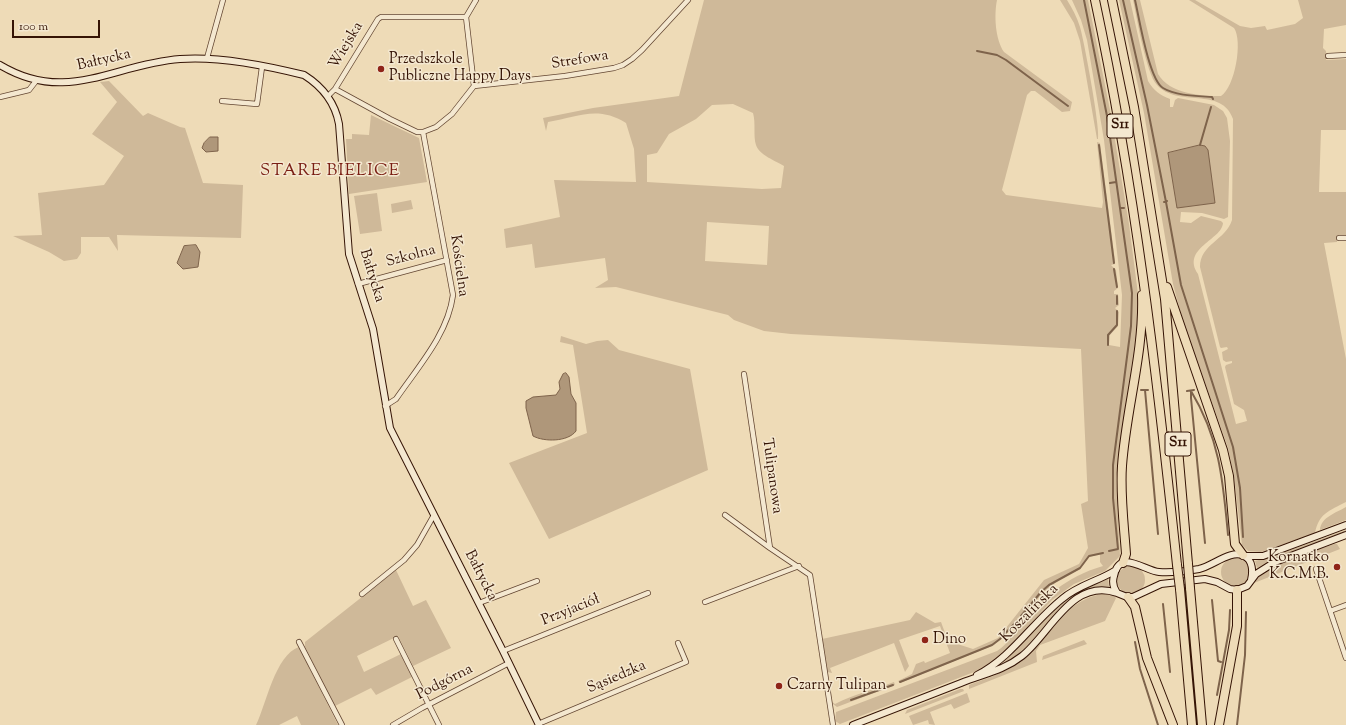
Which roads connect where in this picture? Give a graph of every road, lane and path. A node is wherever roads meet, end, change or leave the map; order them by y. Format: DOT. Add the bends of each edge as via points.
graph roads {
  1 [pos="223,0"];
  2 [pos="476,0"];
  3 [pos="688,0"];
  4 [pos="1095,0"];
  5 [pos="1112,0"];
  6 [pos="466,17"];
  7 [pos="1346,55"];
  8 [pos="1328,56"];
  9 [pos="207,58"];
  10 [pos="0,65"];
  11 [pos="262,67"];
  12 [pos="36,81"];
  13 [pos="474,86"];
  14 [pos="336,89"];
  15 [pos="328,96"];
  16 [pos="0,98"];
  17 [pos="222,101"];
  18 [pos="423,132"];
  19 [pos="1339,238"];
  20 [pos="1346,238"];
  21 [pos="1158,250"];
  22 [pos="1141,252"];
  23 [pos="447,260"];
  24 [pos="358,284"];
  25 [pos="744,374"];
  26 [pos="385,406"];
  27 [pos="434,515"];
  28 [pos="725,515"];
  29 [pos="1346,526"];
  30 [pos="1346,535"];
  31 [pos="770,548"];
  32 [pos="1244,556"];
  33 [pos="1123,564"];
  34 [pos="799,566"];
  35 [pos="1316,569"];
  36 [pos="1116,570"];
  37 [pos="1251,580"];
  38 [pos="537,581"];
  39 [pos="1237,590"];
  40 [pos="648,593"];
  41 [pos="1117,593"];
  42 [pos="362,594"];
  43 [pos="1128,597"];
  44 [pos="705,602"];
  45 [pos="479,603"];
  46 [pos="1346,605"];
  47 [pos="1330,611"];
  48 [pos="396,639"];
  49 [pos="299,642"];
  50 [pos="678,643"];
  51 [pos="504,651"];
  52 [pos="1346,658"];
  53 [pos="510,663"];
  54 [pos="964,682"];
  55 [pos="429,704"];
  56 [pos="539,724"];
  57 [pos="342,725"];
  58 [pos="393,725"];
  59 [pos="439,725"];
  60 [pos="833,725"];
  61 [pos="854,725"];
  62 [pos="1173,725"];
  63 [pos="1192,725"];
  64 [pos="1202,725"];
  65 [pos="1219,725"];
  1 -- 9 [label="street"];
  2 -- 6 [label="street"];
  3 -- 13 [label="street, Strefowa" via="642,50 623,65 565,76"];
  4 -- 22 [label="highway, S11" via="1110,71"];
  5 -- 21 [label="highway, S11" via="1134,107"];
  6 -- 13 [label="street"];
  6 -- 14 [label="street, Wiejska" via="378,19"];
  7 -- 8 [label="street"];
  9 -- 11 [label="main road, Bałtycka"];
  9 -- 12 [label="main road, Bałtycka" via="165,61 79,81"];
  10 -- 12 [label="main road, Bałtycka"];
  11 -- 15 [label="main road, Bałtycka" via="304,76 314,81"];
  11 -- 17 [label="street" via="257,104"];
  12 -- 16 [label="street" via="29,90"];
  13 -- 18 [label="street" via="452,114 436,127"];
  14 -- 15 [label="street, Wiejska"];
  14 -- 18 [label="street" via="390,119 417,132"];
  15 -- 24 [label="main road, Bałtycka" via="339,124 349,254"];
  18 -- 23 [label="street, Kościelna"];
  19 -- 20 [label="street"];
  21 -- 32 [label="highway" via="1168,289 1225,456 1235,544"];
  21 -- 64 [label="highway, S11, bridge" via="1166,311"];
  22 -- 33 [label="highway" via="1142,326 1122,467 1126,554"];
  22 -- 63 [label="highway, S11, bridge" via="1178,565"];
  23 -- 24 [label="street, Szkolna"];
  23 -- 26 [label="street, Kościelna" via="453,295 446,324 396,399"];
  24 -- 26 [label="main road, Bałtycka" via="373,329"];
  25 -- 31 [label="street, Tulipanowa"];
  26 -- 27 [label="main road, Bałtycka" via="396,442"];
  27 -- 42 [label="street" via="417,545 404,560"];
  27 -- 45 [label="main road, Bałtycka"];
  28 -- 31 [label="street"];
  29 -- 32 [label="main road" via="1264,556"];
  30 -- 37 [label="main road" via="1285,558 1264,568"];
  31 -- 34 [label="street"];
  32 -- 33 [label="main road" via="1230,555 1200,569 1166,572 1149,570 1134,562"];
  32 -- 37 [label="main road" via="1252,567"];
  33 -- 36 [label="main road, Koszalińska"];
  34 -- 44 [label="street"];
  34 -- 60 [label="street" via="810,575"];
  35 -- 47 [label="street"];
  36 -- 41 [label="main road" via="1113,583"];
  36 -- 54 [label="main road, Koszalińska" via="1063,597 1002,660"];
  37 -- 39 [label="main road"];
  38 -- 45 [label="street"];
  39 -- 43 [label="main road" via="1211,580 1191,580 1161,584 1137,596"];
  39 -- 65 [label="highway" via="1237,626"];
  40 -- 51 [label="street, Przyjaciół"];
  41 -- 43 [label="main road, Koszalińska"];
  41 -- 54 [label="main road, Koszalińska" via="1103,590 1083,595 1057,616 1020,658 998,671"];
  43 -- 62 [label="highway" via="1134,607 1147,658"];
  45 -- 51 [label="main road, Bałtycka"];
  46 -- 47 [label="street"];
  47 -- 52 [label="street"];
  48 -- 55 [label="street"];
  49 -- 57 [label="street"];
  50 -- 56 [label="street, Sąsiedzka" via="686,662"];
  51 -- 53 [label="main road, Bałtycka"];
  53 -- 55 [label="street, Podgórna"];
  53 -- 56 [label="main road, Bałtycka"];
  54 -- 61 [label="main road, Koszalińska"];
  55 -- 58 [label="street, Podgórna"];
  55 -- 59 [label="street"];
}
